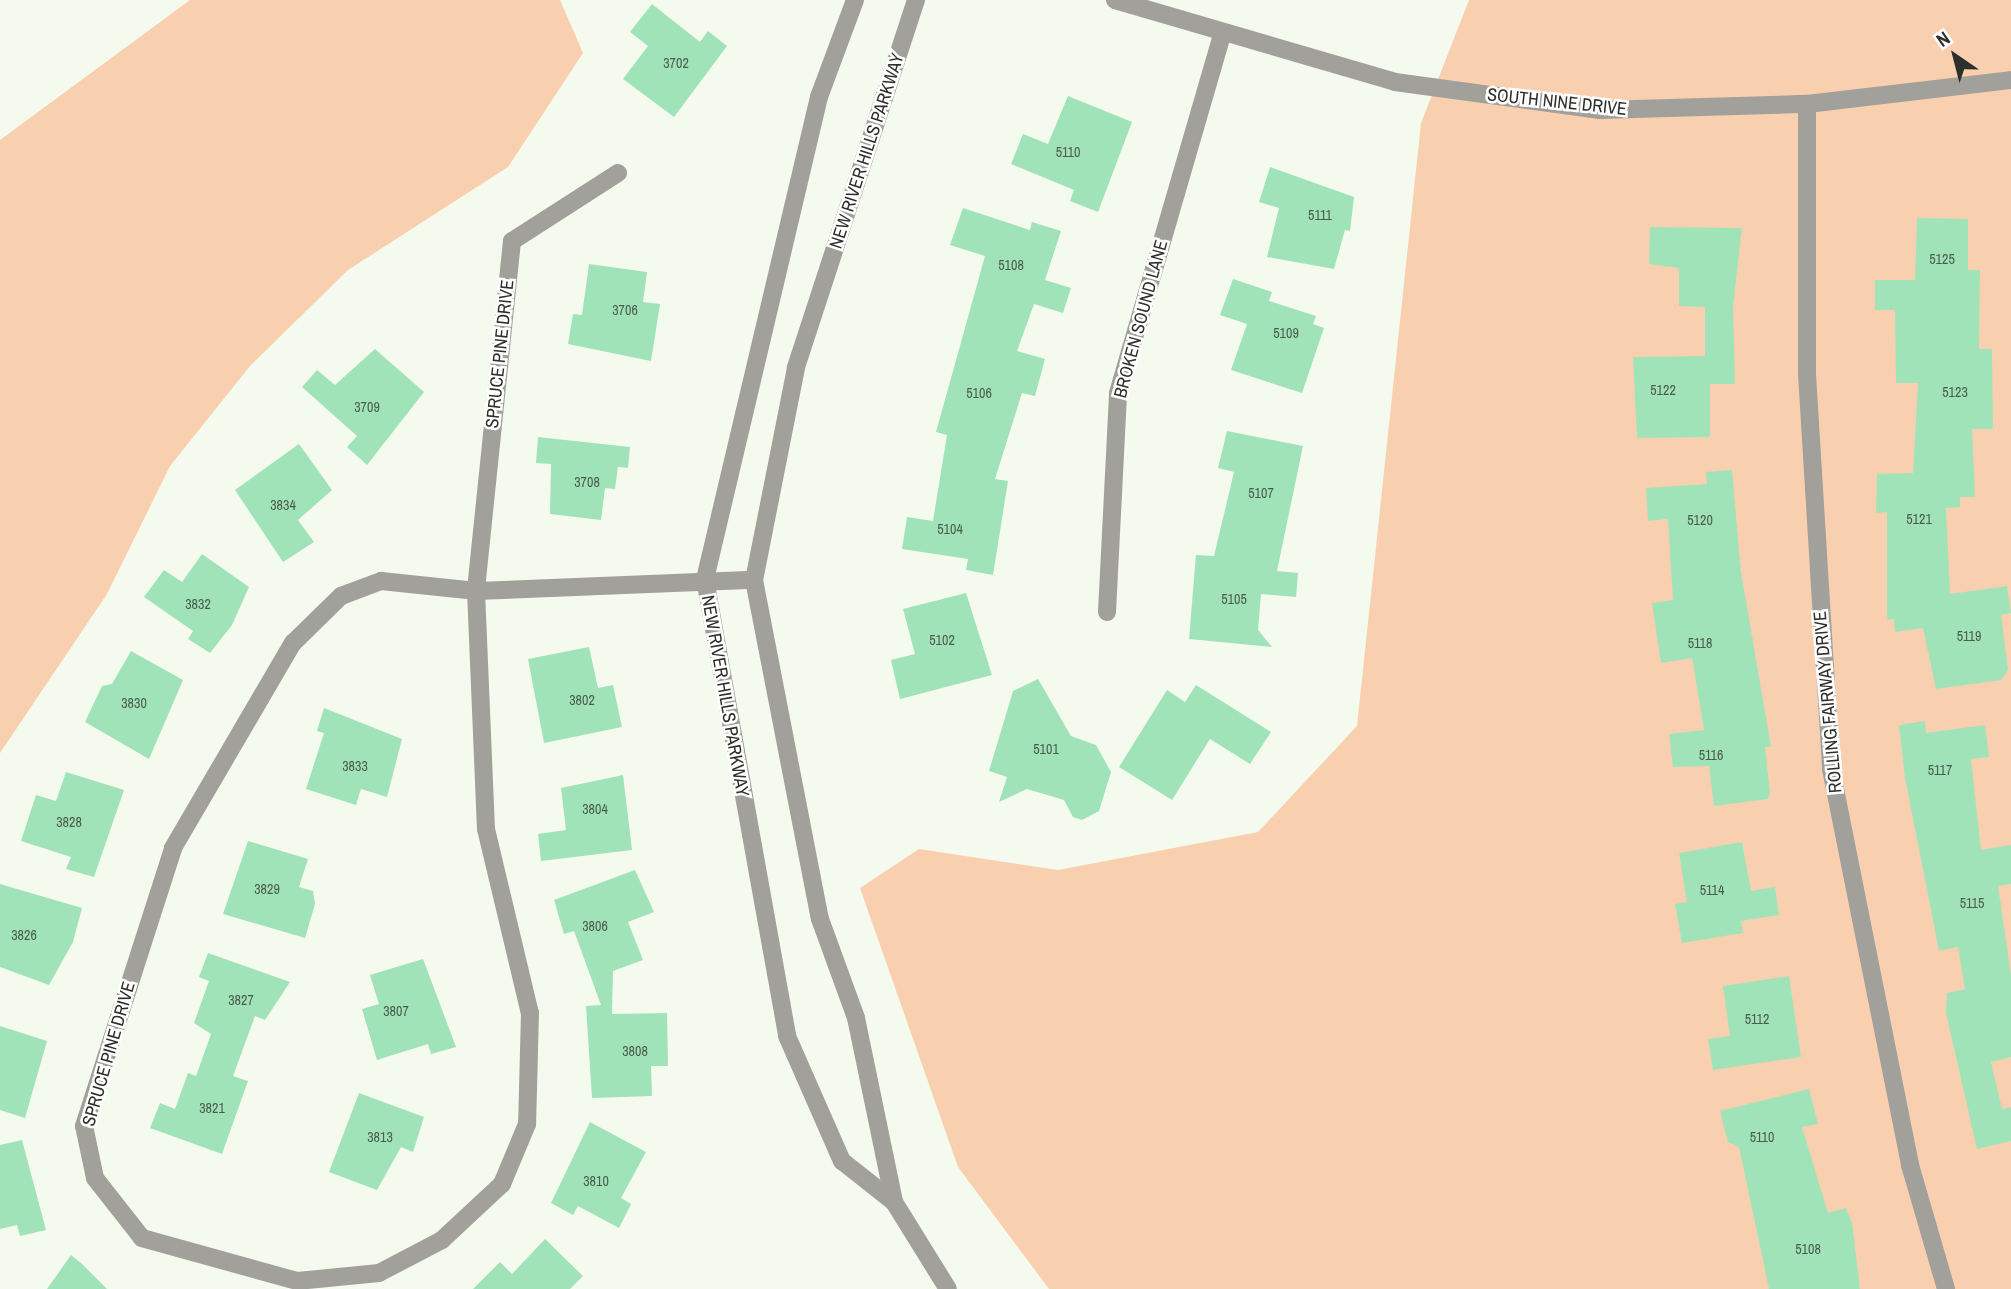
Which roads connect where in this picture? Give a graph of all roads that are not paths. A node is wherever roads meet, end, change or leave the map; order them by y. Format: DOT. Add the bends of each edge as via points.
graph roads {
  1 [pos="855,0"];
  2 [pos="916,0"];
  3 [pos="1115,0"];
  4 [pos="1222,34"];
  5 [pos="2011,80"];
  6 [pos="1807,104"];
  7 [pos="618,173"];
  8 [pos="705,579"];
  9 [pos="754,580"];
  10 [pos="476,591"];
  11 [pos="1107,612"];
  12 [pos="894,1202"];
  13 [pos="948,1289"];
  14 [pos="1946,1289"];
  1 -- 8 [label="street, NEW RIVER HILLS PARKWAY" via="819,97"];
  2 -- 9 [label="street, NEW RIVER HILLS PARKWAY" via="796,368"];
  3 -- 4 [label="street, SOUTH NINE DRIVE"];
  4 -- 6 [label="street, SOUTH NINE DRIVE" via="1395,82 1600,110"];
  4 -- 11 [label="street, BROKEN SOUND LANE" via="1118,393"];
  5 -- 6 [label="street, SOUTH NINE DRIVE"];
  6 -- 14 [label="street, ROLLING FAIRWAY DRIVE" via="1807,373 1831,769 1907,1152"];
  7 -- 10 [label="street, SPRUCE PINE DRIVE" via="512,241"];
  8 -- 9 [label="street, SPRUCE PINE DRIVE"];
  8 -- 10 [label="street, SPRUCE PINE DRIVE"];
  8 -- 12 [label="street, NEW RIVER HILLS PARKWAY" via="787,1036 842,1161"];
  9 -- 12 [label="street, NEW RIVER HILLS PARKWAY" via="820,919 856,1018"];
  10 -- 10 [label="street, SPRUCE PINE DRIVE" via="382,581 341,596 293,643 173,848 84,1126 95,1178 142,1238 297,1282 379,1273 442,1240 502,1184 527,1124 530,1013 486,829"];
  12 -- 13 [label="street, NEW RIVER HILLS PARKWAY"];
}
